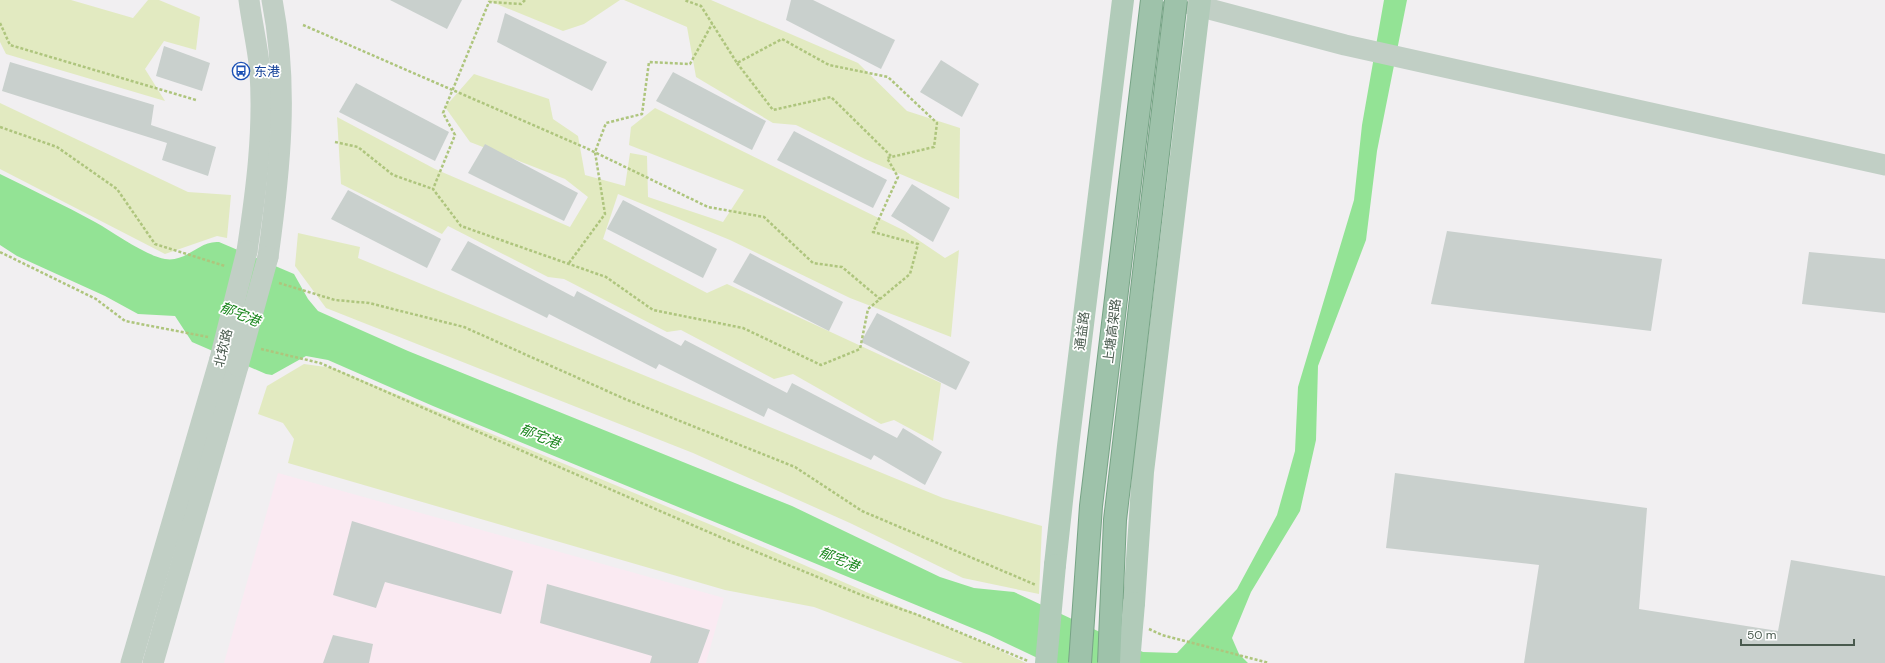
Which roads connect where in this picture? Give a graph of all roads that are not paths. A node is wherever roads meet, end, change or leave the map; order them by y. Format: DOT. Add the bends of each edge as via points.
graph roads {
  1 [pos="249,0"];
  2 [pos="272,0"];
  3 [pos="1123,0"];
  4 [pos="1152,0"];
  5 [pos="1177,0"];
  6 [pos="1200,3"];
  7 [pos="1885,164"];
  8 [pos="229,363"];
  9 [pos="132,663"];
  10 [pos="153,663"];
  11 [pos="1046,663"];
  12 [pos="1080,663"];
  13 [pos="1109,663"];
  14 [pos="1129,663"];
  1 -- 8 [label="street, 北软路, bridge" via="260,72 260,147 255,200"];
  2 -- 8 [label="street, 北软路, bridge" via="278,32 282,106 278,179 268,257"];
  3 -- 11 [label="main road, 通益路, bridge" via="1069,438"];
  4 -- 12 [label="highway, 上塘高架路, bridge" via="1091,506"];
  5 -- 6 [label="street"];
  5 -- 13 [label="highway, 上塘高架路, bridge" via="1115,520"];
  6 -- 7 [label="street" via="1345,45"];
  6 -- 14 [label="main road, bridge" via="1143,472"];
  8 -- 9 [label="street, 北软路"];
  8 -- 10 [label="street, 北软路"];
}
